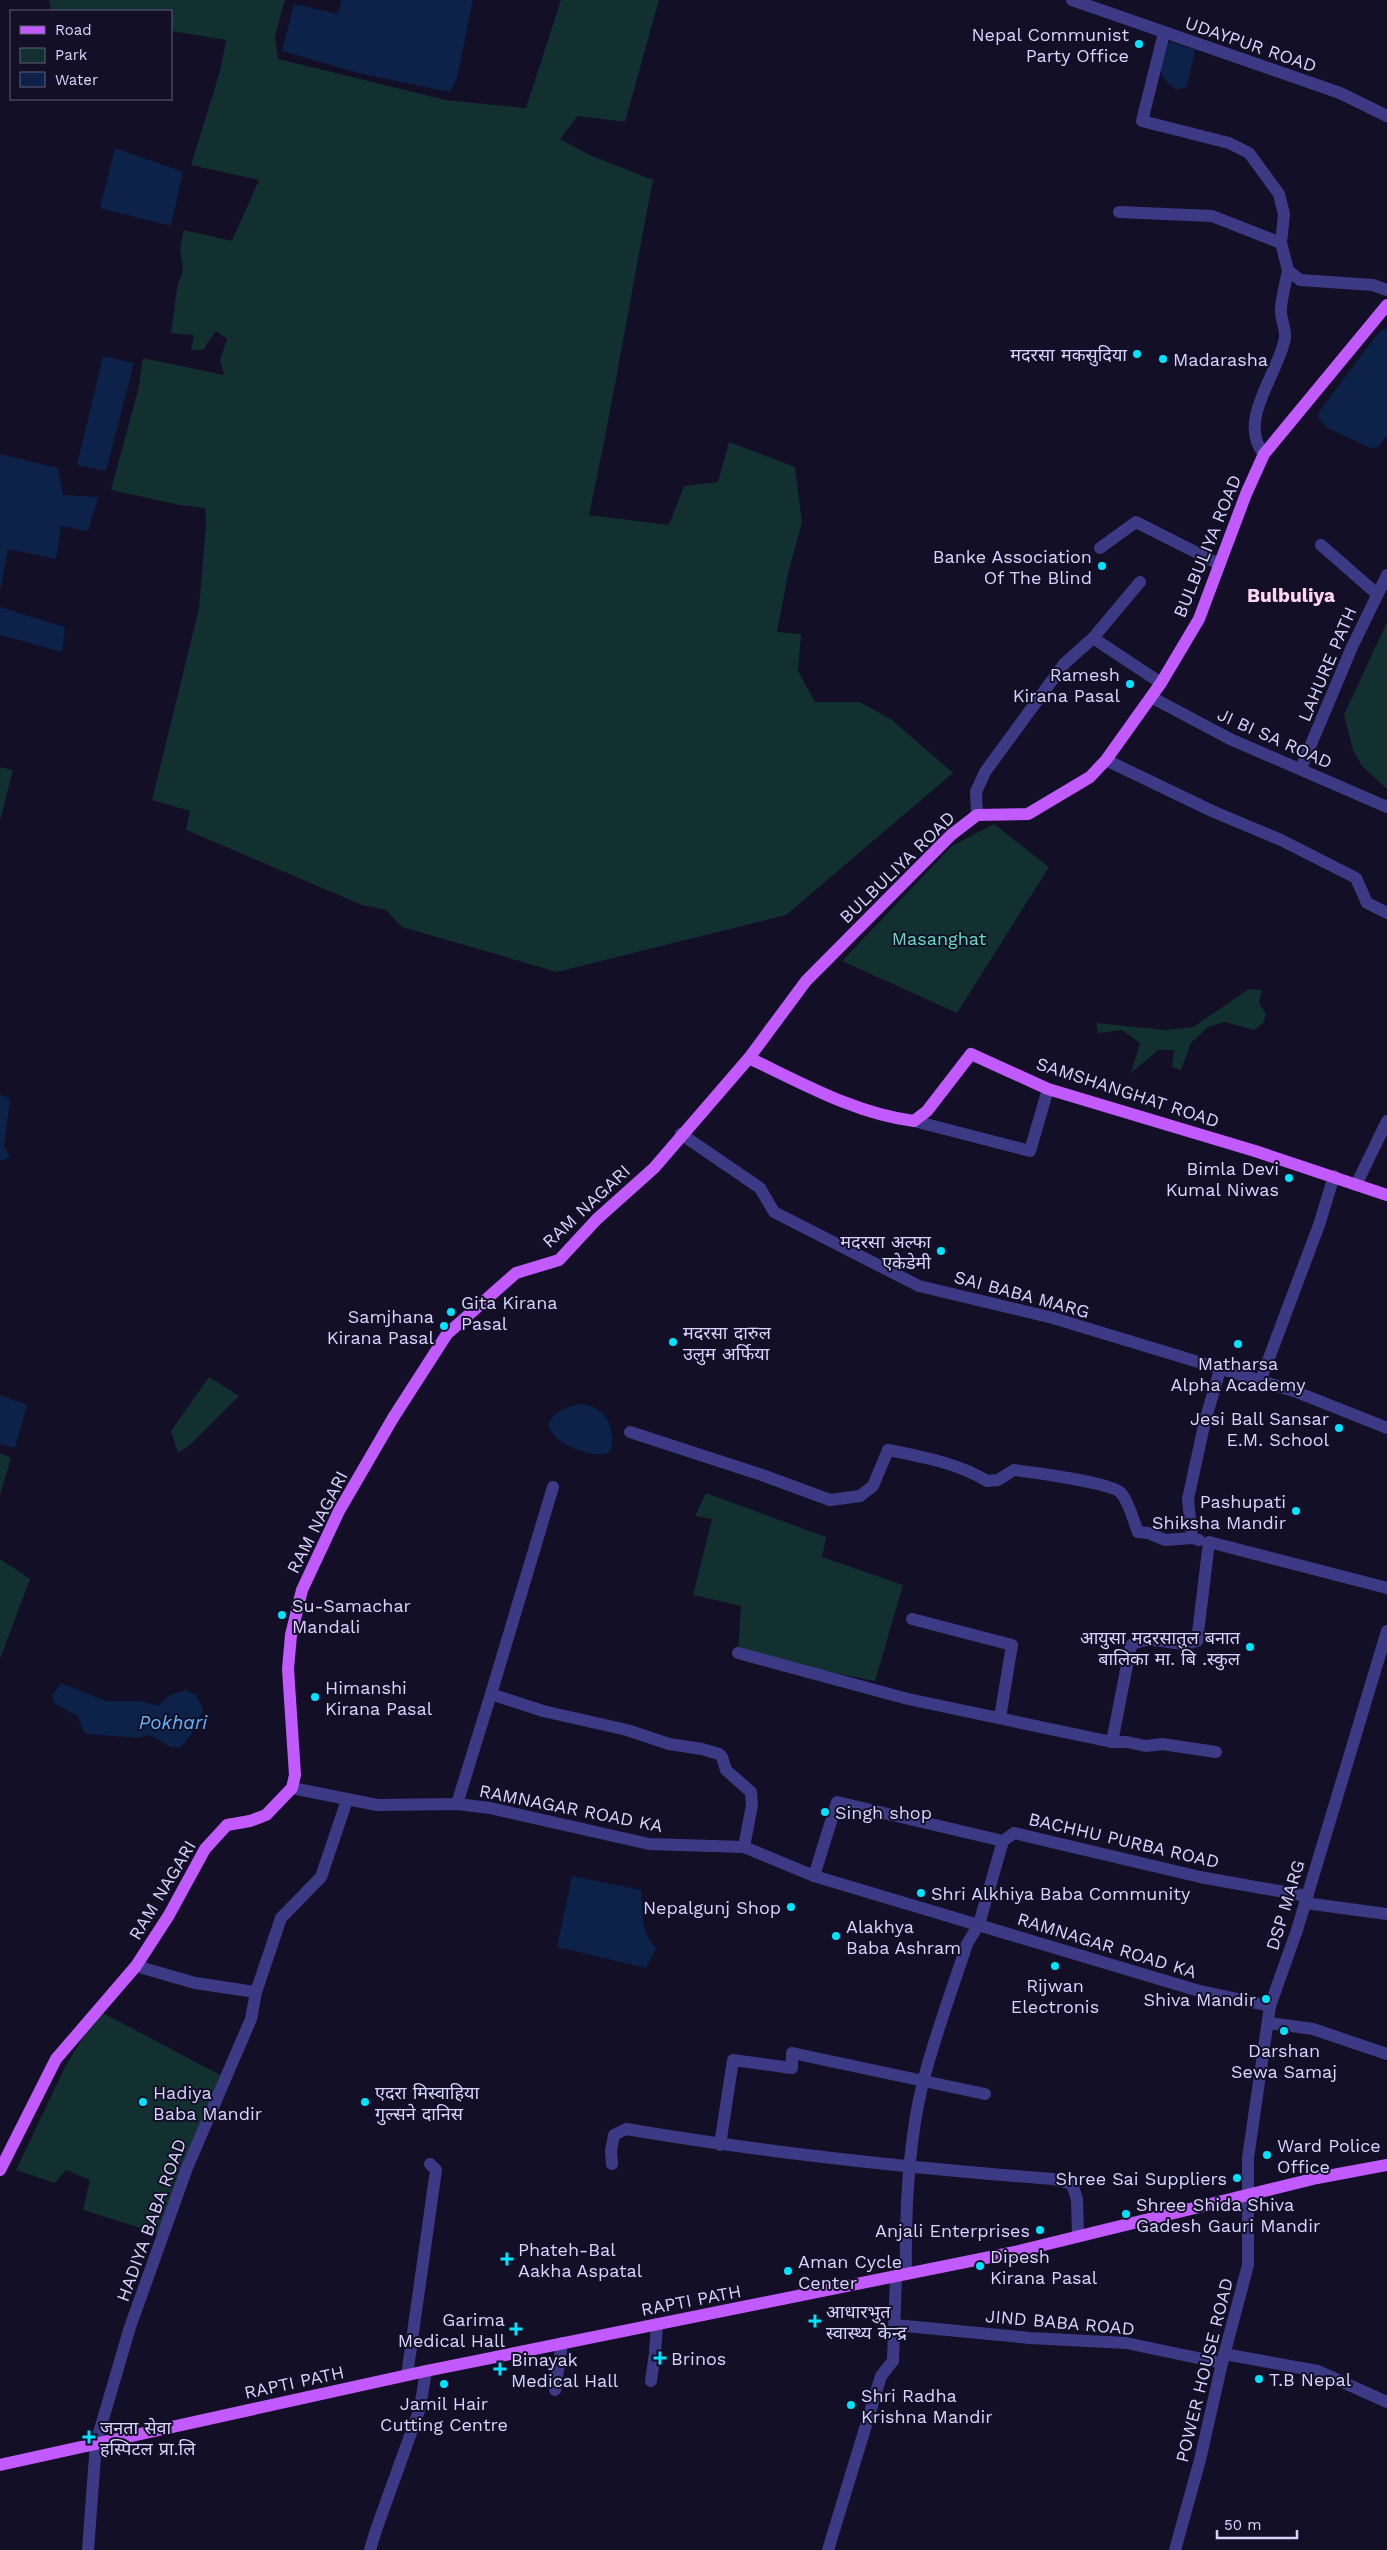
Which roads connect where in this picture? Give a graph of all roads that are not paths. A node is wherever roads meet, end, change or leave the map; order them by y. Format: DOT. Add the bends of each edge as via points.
graph roads {
  1 [pos="1072,0"];
  2 [pos="1164,32"];
  3 [pos="1387,116"];
  4 [pos="1119,212"];
  5 [pos="1281,243"];
  6 [pos="1288,270"];
  7 [pos="1387,290"];
  8 [pos="1387,305"];
  9 [pos="1264,454"];
  10 [pos="1321,545"];
  11 [pos="1100,548"];
  12 [pos="1219,564"];
  13 [pos="1387,575"];
  14 [pos="1140,582"];
  15 [pos="1377,594"];
  16 [pos="1094,638"];
  17 [pos="1161,683"];
  18 [pos="1151,697"];
  19 [pos="1106,760"];
  20 [pos="1301,768"];
  21 [pos="1387,807"];
  22 [pos="977,816"];
  23 [pos="1387,913"];
  24 [pos="749,1058"];
  25 [pos="1048,1089"];
  26 [pos="914,1121"];
  27 [pos="1387,1121"];
  28 [pos="681,1134"];
  29 [pos="1334,1176"];
  30 [pos="1356,1184"];
  31 [pos="1387,1195"];
  32 [pos="1220,1370"];
  33 [pos="1260,1382"];
  34 [pos="1387,1428"];
  35 [pos="630,1432"];
  36 [pos="553,1487"];
  37 [pos="1192,1538"];
  38 [pos="1209,1542"];
  39 [pos="1387,1588"];
  40 [pos="912,1619"];
  41 [pos="1387,1631"];
  42 [pos="738,1653"];
  43 [pos="490,1694"];
  44 [pos="1000,1718"];
  45 [pos="1112,1742"];
  46 [pos="1216,1752"];
  47 [pos="292,1788"];
  48 [pos="347,1800"];
  49 [pos="457,1804"];
  50 [pos="1003,1841"];
  51 [pos="744,1847"];
  52 [pos="814,1876"];
  53 [pos="1306,1900"];
  54 [pos="1387,1914"];
  55 [pos="979,1924"];
  56 [pos="136,1966"];
  57 [pos="256,1992"];
  58 [pos="1270,2006"];
  59 [pos="1269,2023"];
  60 [pos="1387,2054"];
  61 [pos="923,2082"];
  62 [pos="984,2094"];
  63 [pos="720,2145"];
  64 [pos="430,2164"];
  65 [pos="612,2164"];
  66 [pos="1387,2165"];
  67 [pos="910,2168"];
  68 [pos="0,2170"];
  69 [pos="1249,2195"];
  70 [pos="1078,2236"];
  71 [pos="901,2275"];
  72 [pos="656,2324"];
  73 [pos="895,2325"];
  74 [pos="562,2343"];
  75 [pos="1223,2358"];
  76 [pos="426,2371"];
  77 [pos="407,2375"];
  78 [pos="651,2381"];
  79 [pos="555,2390"];
  80 [pos="1387,2402"];
  81 [pos="96,2443"];
  82 [pos="0,2465"];
  83 [pos="88,2550"];
  84 [pos="370,2550"];
  85 [pos="828,2550"];
  86 [pos="1174,2550"];
  1 -- 2 [label="street, UDAYPUR ROAD"];
  2 -- 3 [label="street, UDAYPUR ROAD" via="1340,93"];
  2 -- 5 [label="street" via="1142,121 1229,143 1248,153 1279,194 1284,214"];
  4 -- 5 [label="street" via="1212,216"];
  5 -- 6 [label="street"];
  6 -- 7 [label="street" via="1300,280 1373,284"];
  6 -- 9 [label="street" via="1281,309 1285,339 1260,401 1254,430 1257,445"];
  8 -- 9 [label="main road, BULBULIYA ROAD"];
  9 -- 12 [label="main road, BULBULIYA ROAD"];
  10 -- 15 [label="street"];
  11 -- 12 [label="street" via="1136,522"];
  12 -- 17 [label="main road, BULBULIYA ROAD" via="1199,619"];
  13 -- 15 [label="street, LAHURE PATH"];
  14 -- 16 [label="street"];
  15 -- 20 [label="street, LAHURE PATH"];
  16 -- 17 [label="street"];
  16 -- 22 [label="street" via="1064,664 985,772 976,792"];
  17 -- 18 [label="main road, BULBULIYA ROAD"];
  18 -- 19 [label="main road, BULBULIYA ROAD"];
  18 -- 20 [label="street, JI BI SA ROAD" via="1230,739"];
  19 -- 22 [label="main road, BULBULIYA ROAD" via="1090,777 1028,814"];
  19 -- 23 [label="street" via="1356,878 1367,903"];
  20 -- 21 [label="street, JI BI SA ROAD"];
  22 -- 24 [label="main road, BULBULIYA ROAD" via="951,835 806,980"];
  24 -- 26 [label="main road" via="815,1090 888,1118"];
  24 -- 28 [label="main road, RAM NAGARI"];
  25 -- 26 [label="main road, SAMSHANGHAT ROAD" via="971,1054 928,1110"];
  25 -- 26 [label="street" via="1030,1151"];
  25 -- 29 [label="main road, SAMSHANGHAT ROAD"];
  27 -- 30 [label="street"];
  28 -- 32 [label="street, SAI BABA MARG" via="760,1188 774,1212 919,1286 1053,1318"];
  28 -- 47 [label="main road, RAM NAGARI" via="654,1168 597,1219 559,1260 516,1274 447,1334 393,1418 339,1511 302,1590 291,1635 288,1669 295,1774"];
  29 -- 30 [label="main road, SAMSHANGHAT ROAD"];
  29 -- 33 [label="street"];
  30 -- 31 [label="main road, SAMSHANGHAT ROAD"];
  32 -- 33 [label="street, SAI BABA MARG"];
  32 -- 37 [label="street" via="1188,1499"];
  33 -- 34 [label="street, SAI BABA MARG" via="1294,1391"];
  35 -- 37 [label="street" via="830,1500 860,1496 873,1486 888,1450 946,1462 987,1481 998,1480 1014,1470 1115,1488 1121,1493 1138,1532 1165,1540"];
  36 -- 43 [label="street"];
  37 -- 38 [label="street"];
  38 -- 39 [label="street"];
  38 -- 45 [label="street" via="1198,1641 1190,1644 1144,1638 1132,1645"];
  40 -- 44 [label="street" via="1012,1646"];
  41 -- 53 [label="street, DSP MARG"];
  42 -- 44 [label="street" via="908,1699"];
  43 -- 49 [label="street"];
  43 -- 51 [label="street" via="543,1711 718,1754 726,1770 750,1792 752,1805"];
  44 -- 45 [label="street"];
  45 -- 46 [label="street" via="1146,1746 1162,1744"];
  47 -- 48 [label="street, RAMNAGAR ROAD KA"];
  47 -- 56 [label="main road, RAM NAGARI" via="266,1815 226,1825 205,1849 169,1915"];
  48 -- 49 [label="street, RAMNAGAR ROAD KA" via="377,1805"];
  48 -- 57 [label="street, HADIYA BABA ROAD" via="321,1877 281,1918"];
  49 -- 51 [label="street, RAMNAGAR ROAD KA" via="490,1808 649,1844"];
  50 -- 52 [label="street, BACHHU PURBA ROAD" via="837,1802"];
  50 -- 53 [label="street, BACHHU PURBA ROAD" via="1014,1832"];
  50 -- 55 [label="street"];
  51 -- 52 [label="street, RAMNAGAR ROAD KA"];
  52 -- 55 [label="street, RAMNAGAR ROAD KA"];
  53 -- 54 [label="street"];
  53 -- 58 [label="street, DSP MARG"];
  55 -- 58 [label="street, RAMNAGAR ROAD KA" via="1196,1990"];
  55 -- 61 [label="street" via="967,1944"];
  56 -- 57 [label="street" via="195,1983"];
  56 -- 68 [label="main road, RAM NAGARI" via="56,2059"];
  57 -- 81 [label="street, HADIYA BABA ROAD" via="251,2018 187,2168 130,2327"];
  58 -- 59 [label="street, DSP MARG"];
  59 -- 60 [label="street" via="1313,2029"];
  59 -- 69 [label="street, DSP MARG" via="1248,2158"];
  61 -- 62 [label="street"];
  61 -- 63 [label="street" via="792,2053 792,2068 733,2060"];
  61 -- 67 [label="street"];
  63 -- 65 [label="street" via="626,2129 614,2135"];
  63 -- 67 [label="street"];
  64 -- 77 [label="street" via="436,2170"];
  66 -- 69 [label="main road, RAPTI PATH"];
  67 -- 70 [label="street" via="1053,2179 1072,2184 1077,2199"];
  67 -- 71 [label="street"];
  69 -- 70 [label="main road, RAPTI PATH"];
  69 -- 75 [label="street, POWER HOUSE ROAD" via="1248,2265"];
  70 -- 71 [label="main road, RAPTI PATH"];
  71 -- 72 [label="main road, RAPTI PATH"];
  71 -- 73 [label="street"];
  72 -- 74 [label="main road, RAPTI PATH"];
  72 -- 78 [label="street"];
  73 -- 75 [label="street, JIND BABA ROAD" via="1126,2343"];
  73 -- 85 [label="street" via="893,2361 882,2376"];
  74 -- 76 [label="main road, RAPTI PATH"];
  74 -- 79 [label="street"];
  75 -- 80 [label="street, JIND BABA ROAD" via="1318,2371"];
  75 -- 86 [label="street, POWER HOUSE ROAD" via="1200,2460"];
  76 -- 77 [label="main road, RAPTI PATH"];
  76 -- 84 [label="street" via="420,2408"];
  77 -- 81 [label="main road, RAPTI PATH"];
  81 -- 82 [label="main road, RAPTI PATH"];
  81 -- 83 [label="street, HADIYA BABA ROAD"];
}
